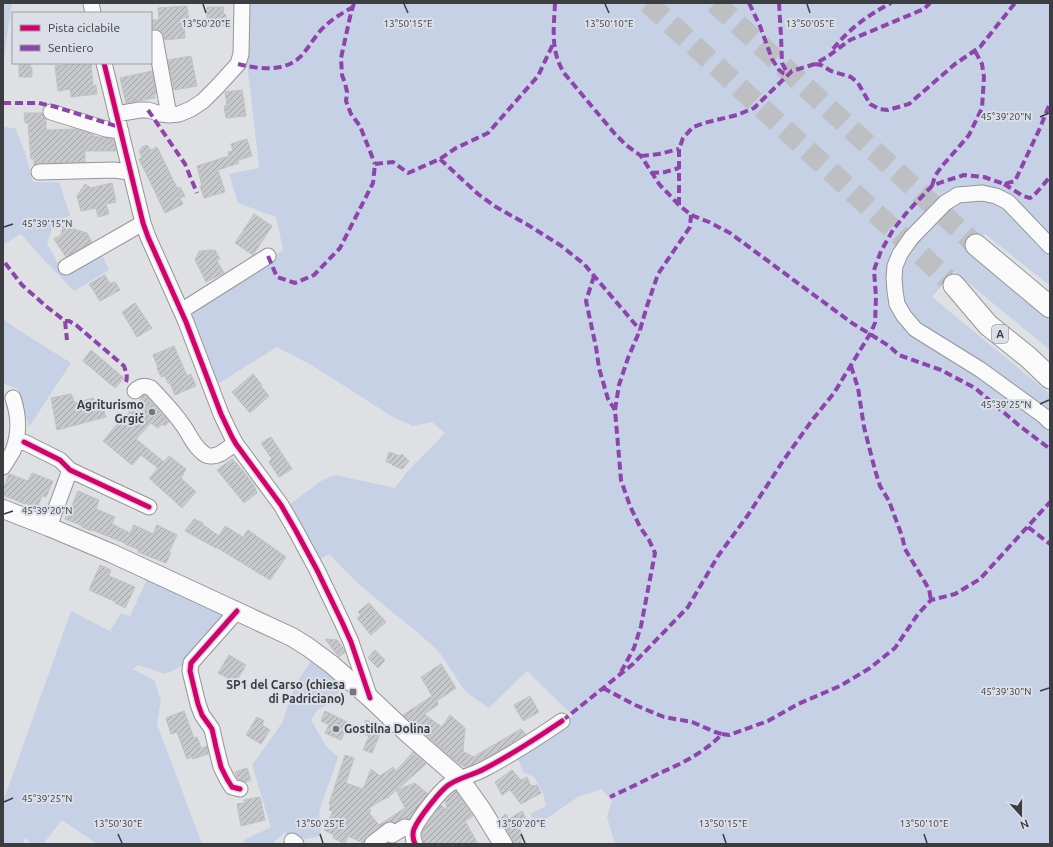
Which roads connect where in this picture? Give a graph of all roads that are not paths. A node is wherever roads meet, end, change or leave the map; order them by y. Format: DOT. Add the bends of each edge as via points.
graph roads {
  1 [pos="242,3"];
  2 [pos="155,38"];
  3 [pos="104,64"];
  4 [pos="51,112"];
  5 [pos="116,114"];
  6 [pos="169,115"];
  7 [pos="121,131"];
  8 [pos="39,172"];
  9 [pos="130,172"];
  10 [pos="143,223"];
  11 [pos="1050,246"];
  12 [pos="268,256"];
  13 [pos="66,267"];
  14 [pos="1050,294"];
  15 [pos="1050,307"];
  16 [pos="181,311"];
  17 [pos="1050,360"];
  18 [pos="1050,378"];
  19 [pos="135,391"];
  20 [pos="13,398"];
  21 [pos="1050,422"];
  22 [pos="24,442"];
  23 [pos="185,443"];
  24 [pos="235,443"];
  25 [pos="201,452"];
  26 [pos="3,467"];
  27 [pos="70,470"];
  28 [pos="149,507"];
  29 [pos="3,509"];
  30 [pos="49,527"];
  31 [pos="237,612"];
  32 [pos="370,698"];
  33 [pos="562,720"];
  34 [pos="460,779"];
  35 [pos="240,789"];
  36 [pos="415,837"];
  37 [pos="372,844"];
  38 [pos="503,844"];
  1 -- 6 [label="street" via="241,54 238,64 203,101 179,114"];
  2 -- 6 [label="street"];
  3 -- 5 [label="street"];
  4 -- 7 [label="street"];
  5 -- 6 [label="street" via="148,110"];
  5 -- 7 [label="street"];
  7 -- 9 [label="street"];
  8 -- 9 [label="street"];
  9 -- 10 [label="street"];
  10 -- 13 [label="street"];
  10 -- 16 [label="street"];
  11 -- 21 [label="street" via="1008,202 996,196 982,194 958,195 945,203 911,238 900,254 895,266 894,291 897,304 915,328 981,370"];
  12 -- 16 [label="street"];
  14 -- 15 [label="highway" via="980,248"];
  16 -- 24 [label="street"];
  17 -- 18 [label="highway, A" via="951,282 988,325"];
  19 -- 25 [label="street" via="143,386 151,388 182,424"];
  20 -- 26 [label="street" via="18,417 17,434 12,452"];
  22 -- 27 [label="street" via="60,460"];
  23 -- 25 [label="street" via="192,453"];
  24 -- 25 [label="street" via="216,456"];
  24 -- 32 [label="street" via="281,505 317,570 351,642"];
  27 -- 28 [label="street"];
  27 -- 30 [label="street"];
  29 -- 30 [label="main road"];
  30 -- 31 [label="main road" via="112,553"];
  31 -- 32 [label="main road" via="308,647"];
  31 -- 35 [label="street" via="191,663 190,671 202,715 212,729 221,767 232,787"];
  32 -- 34 [label="main road"];
  33 -- 34 [label="street" via="506,757"];
  34 -- 36 [label="street" via="449,784 418,822"];
  34 -- 38 [label="main road"];
  36 -- 37 [label="street" via="405,827 392,835 390,830"];
}
